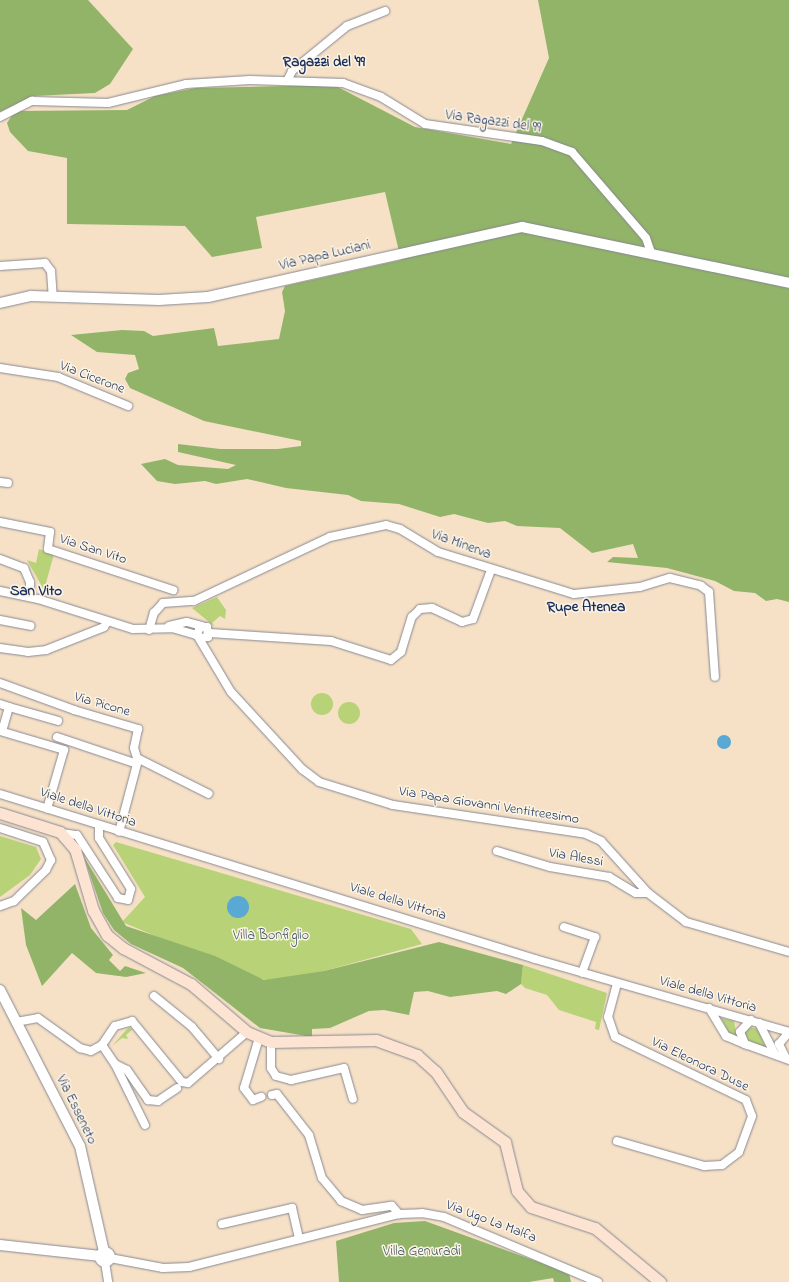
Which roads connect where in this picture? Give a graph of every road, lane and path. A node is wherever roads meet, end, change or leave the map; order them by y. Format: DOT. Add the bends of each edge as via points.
graph roads {
  1 [pos="385,11"];
  2 [pos="287,81"];
  3 [pos="0,117"];
  4 [pos="652,255"];
  5 [pos="0,266"];
  6 [pos="789,283"];
  7 [pos="53,296"];
  8 [pos="0,303"];
  9 [pos="0,368"];
  10 [pos="128,406"];
  11 [pos="0,522"];
  12 [pos="0,558"];
  13 [pos="491,570"];
  14 [pos="173,590"];
  15 [pos="0,591"];
  16 [pos="34,598"];
  17 [pos="0,620"];
  18 [pos="107,622"];
  19 [pos="30,626"];
  20 [pos="202,626"];
  21 [pos="165,628"];
  22 [pos="149,630"];
  23 [pos="210,634"];
  24 [pos="199,636"];
  25 [pos="0,648"];
  26 [pos="210,655"];
  27 [pos="715,677"];
  28 [pos="0,683"];
  29 [pos="0,704"];
  30 [pos="10,707"];
  31 [pos="58,721"];
  32 [pos="1,731"];
  33 [pos="57,737"];
  34 [pos="0,794"];
  35 [pos="209,794"];
  36 [pos="48,809"];
  37 [pos="0,812"];
  38 [pos="99,826"];
  39 [pos="0,828"];
  40 [pos="119,832"];
  41 [pos="62,833"];
  42 [pos="497,851"];
  43 [pos="648,893"];
  44 [pos="0,906"];
  45 [pos="564,928"];
  46 [pos="789,952"];
  47 [pos="582,973"];
  48 [pos="617,983"];
  49 [pos="0,990"];
  50 [pos="154,996"];
  51 [pos="709,1008"];
  52 [pos="751,1020"];
  53 [pos="16,1022"];
  54 [pos="759,1023"];
  55 [pos="247,1032"];
  56 [pos="789,1032"];
  57 [pos="259,1038"];
  58 [pos="271,1042"];
  59 [pos="102,1045"];
  60 [pos="748,1046"];
  61 [pos="777,1056"];
  62 [pos="788,1059"];
  63 [pos="219,1060"];
  64 [pos="115,1064"];
  65 [pos="177,1088"];
  66 [pos="272,1095"];
  67 [pos="261,1098"];
  68 [pos="353,1099"];
  69 [pos="145,1124"];
  70 [pos="617,1141"];
  71 [pos="399,1214"];
  72 [pos="222,1224"];
  73 [pos="299,1239"];
  74 [pos="0,1245"];
  75 [pos="105,1257"];
  76 [pos="108,1282"];
  77 [pos="598,1282"];
  78 [pos="660,1282"];
  1 -- 2 [label="street" via="347,26 292,71"];
  2 -- 3 [label="street, Via Ragazzi del 99" via="186,84 108,103 32,101"];
  2 -- 4 [label="street, Via Ragazzi del 99" via="343,83 381,97 425,124 561,146 580,159 646,238"];
  4 -- 6 [label="street, Via Papa Luciani"];
  4 -- 7 [label="street, Via Papa Luciani" via="536,229 515,228 208,297 159,300"];
  5 -- 7 [label="street" via="45,263 51,271"];
  7 -- 8 [label="street, Via Papa Luciani" via="31,296"];
  9 -- 10 [label="street, Via Cicerone" via="58,377"];
  11 -- 14 [label="street, Via San Vito" via="50,532 48,549"];
  12 -- 16 [label="street" via="24,568"];
  13 -- 22 [label="street, Via Minerva" via="438,552 394,526 362,527 330,537 194,601 163,603 154,613"];
  13 -- 23 [label="street" via="473,619 462,622 432,608 420,609 412,617 401,652 391,660 331,641"];
  13 -- 27 [label="street, Via Minerva" via="574,594 640,587 670,578 701,586 709,592"];
  15 -- 16 [label="street"];
  16 -- 18 [label="street"];
  17 -- 19 [label="street"];
  18 -- 22 [label="street"];
  18 -- 25 [label="street" via="104,627 46,650 28,652"];
  20 -- 21 [label="street" via="181,622"];
  20 -- 23 [label="street"];
  20 -- 24 [label="street"];
  21 -- 22 [label="street"];
  21 -- 24 [label="street"];
  23 -- 24 [label="street"];
  23 -- 26 [label="street"];
  24 -- 26 [label="street, Via Papa Giovanni Ventitreesimo"];
  26 -- 43 [label="street, Via Papa Giovanni Ventitreesimo" via="231,692 302,769 319,782 393,804 586,834 606,847"];
  28 -- 35 [label="street, Via Picone" via="74,710 138,729 134,748 137,758"];
  29 -- 30 [label="street"];
  30 -- 31 [label="street"];
  30 -- 32 [label="street"];
  32 -- 36 [label="street" via="64,750"];
  33 -- 40 [label="street" via="137,764"];
  34 -- 36 [label="street, Viale della Vittoria"];
  36 -- 38 [label="street, Viale della Vittoria"];
  37 -- 41 [label="main road"];
  38 -- 40 [label="street, Viale della Vittoria"];
  38 -- 41 [label="street" via="99,838 131,889 128,900 118,898 77,835"];
  39 -- 44 [label="street" via="39,840 51,855 46,870 14,901"];
  40 -- 47 [label="street, Viale della Vittoria"];
  41 -- 55 [label="main road" via="74,849 93,910 108,935 122,948 191,984"];
  42 -- 43 [label="street, Via Alessi" via="550,868 609,877 636,893"];
  43 -- 46 [label="street, Via Papa Giovanni Ventitreesimo" via="686,922"];
  45 -- 47 [label="street" via="595,937"];
  47 -- 48 [label="street, Viale della Vittoria"];
  48 -- 51 [label="street, Viale della Vittoria"];
  48 -- 70 [label="street, Via Eleonora Duse" via="608,1017 615,1037 746,1100 752,1116 738,1152 722,1165 704,1166"];
  49 -- 53 [label="street, Via Esseneto"];
  50 -- 63 [label="street" via="180,1015"];
  51 -- 52 [label="street, Viale della Vittoria"];
  51 -- 60 [label="street" via="726,1036"];
  52 -- 54 [label="street, Viale della Vittoria"];
  52 -- 60 [label="street" via="740,1032"];
  53 -- 59 [label="street" via="38,1018 85,1050"];
  53 -- 75 [label="street, Via Esseneto" via="80,1146"];
  54 -- 56 [label="street, Viale della Vittoria"];
  54 -- 61 [label="street" via="769,1047"];
  55 -- 57 [label="main road"];
  55 -- 63 [label="street"];
  56 -- 62 [label="street" via="779,1044"];
  57 -- 58 [label="main road"];
  57 -- 67 [label="street" via="244,1088 253,1100"];
  58 -- 68 [label="street" via="271,1068 276,1076 291,1080 344,1068"];
  58 -- 78 [label="main road" via="376,1040 417,1055 436,1072 463,1112 505,1142 518,1191 530,1207 595,1228"];
  59 -- 63 [label="street" via="115,1026 132,1021 185,1083 194,1081"];
  59 -- 64 [label="street"];
  60 -- 61 [label="street"];
  61 -- 62 [label="street"];
  64 -- 65 [label="street" via="127,1070 150,1101 158,1101"];
  64 -- 69 [label="street"];
  66 -- 71 [label="street" via="277,1094 309,1135 322,1178 337,1198 355,1208 392,1206"];
  71 -- 73 [label="street, Via Ugo La Malfa"];
  71 -- 77 [label="street, Via Ugo La Malfa" via="444,1217"];
  72 -- 73 [label="street" via="292,1208"];
  73 -- 75 [label="street, Via Ugo La Malfa" via="189,1267 163,1268"];
  74 -- 75 [label="street, Via Ugo La Malfa"];
  75 -- 76 [label="street"];
}
